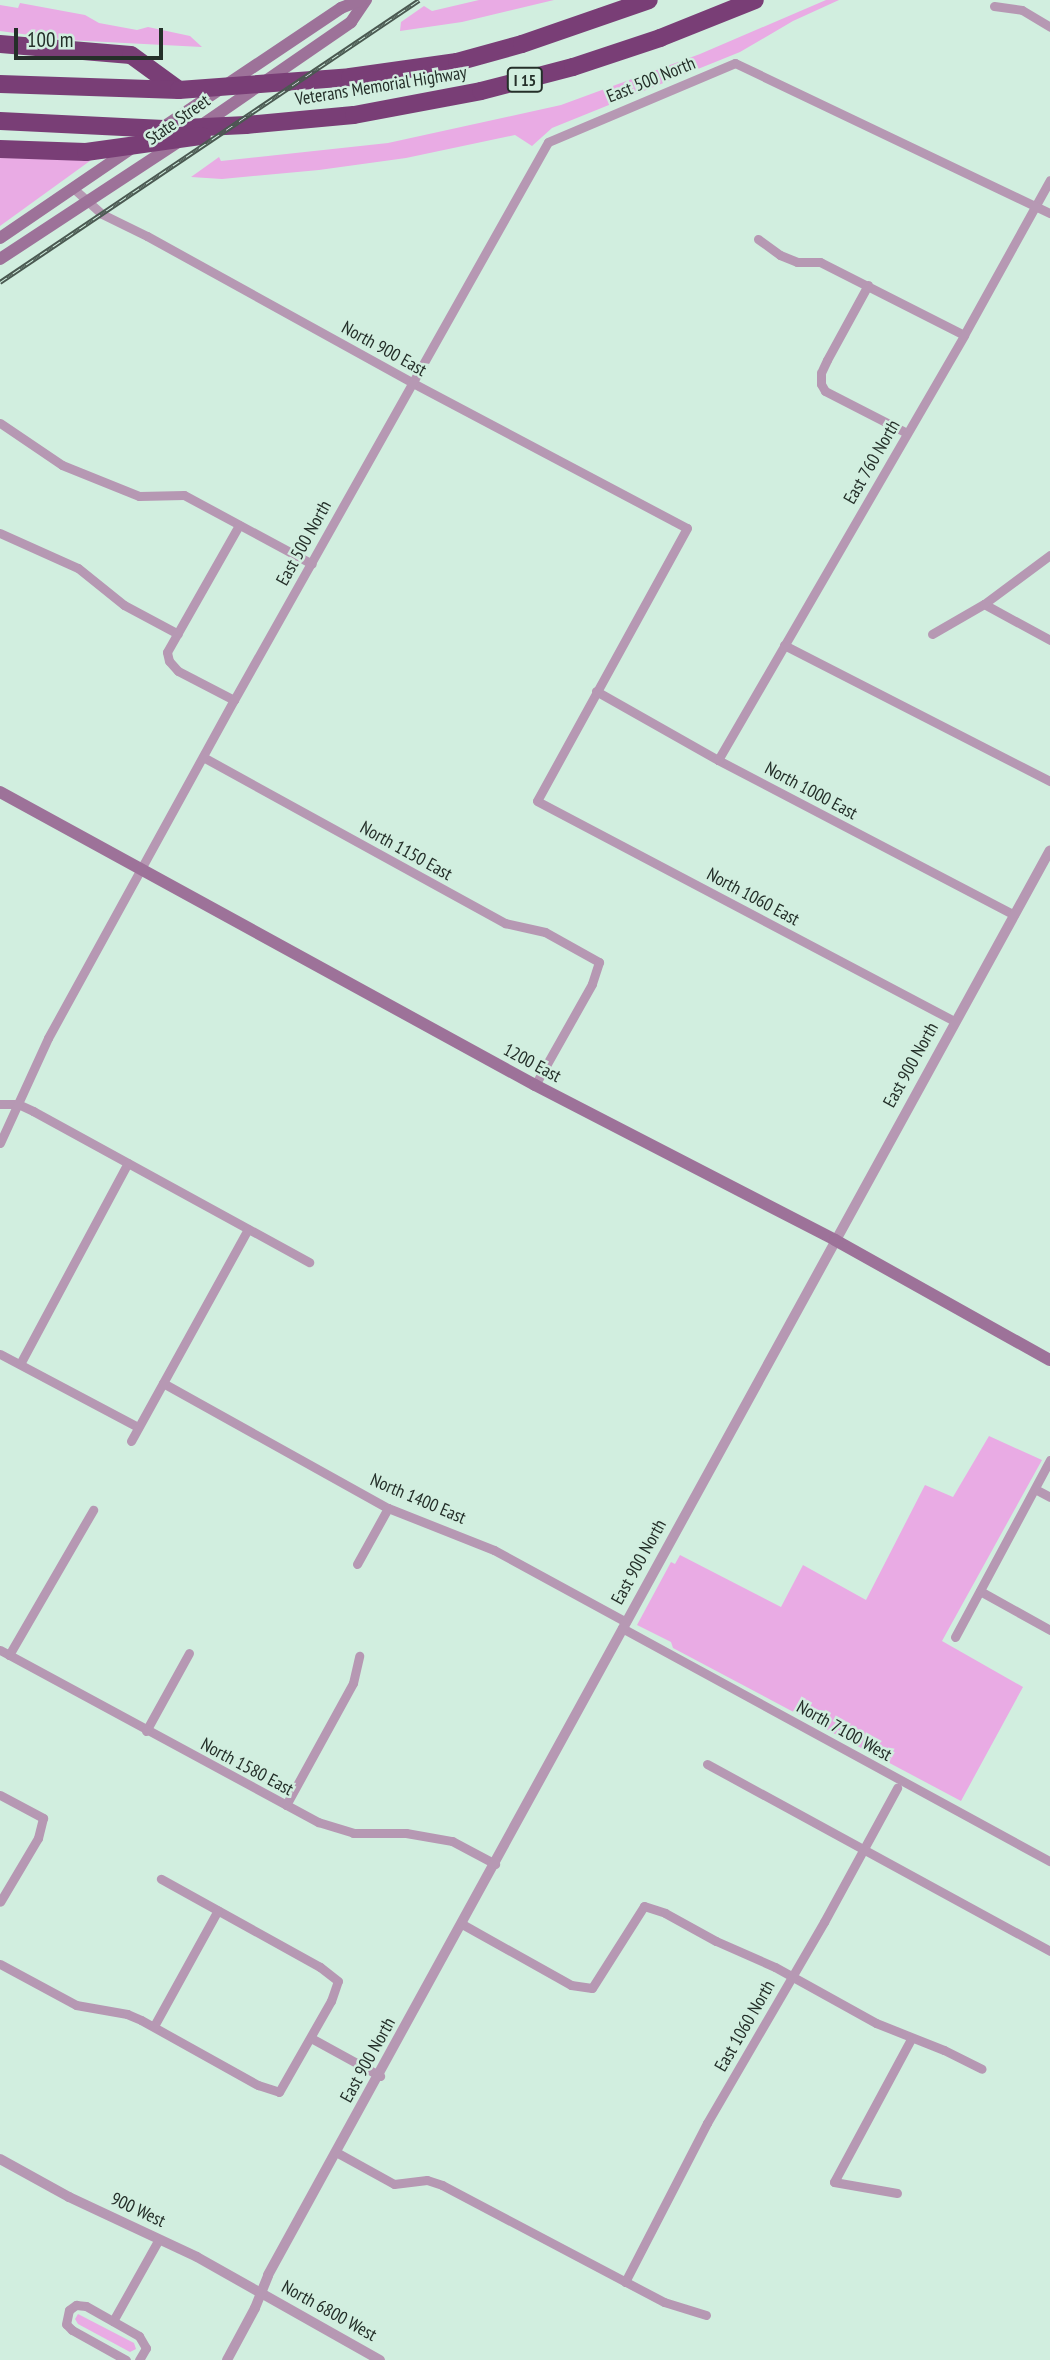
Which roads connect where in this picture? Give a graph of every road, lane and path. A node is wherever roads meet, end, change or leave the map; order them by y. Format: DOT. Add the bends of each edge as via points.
graph roads {
  1 [pos="364,0"];
  2 [pos="649,0"];
  3 [pos="755,0"];
  4 [pos="995,6"];
  5 [pos="1050,27"];
  6 [pos="0,44"];
  7 [pos="0,84"];
  8 [pos="179,90"];
  9 [pos="0,121"];
  10 [pos="246,125"];
  11 [pos="0,149"];
  12 [pos="1050,180"];
  13 [pos="73,188"];
  14 [pos="90,202"];
  15 [pos="1036,206"];
  16 [pos="1050,213"];
  17 [pos="0,238"];
  18 [pos="758,239"];
  19 [pos="0,259"];
  20 [pos="868,285"];
  21 [pos="964,335"];
  22 [pos="411,382"];
  23 [pos="0,423"];
  24 [pos="907,433"];
  25 [pos="239,525"];
  26 [pos="0,533"];
  27 [pos="1050,555"];
  28 [pos="312,564"];
  29 [pos="984,604"];
  30 [pos="178,634"];
  31 [pos="932,634"];
  32 [pos="1050,640"];
  33 [pos="784,645"];
  34 [pos="596,691"];
  35 [pos="234,700"];
  36 [pos="203,757"];
  37 [pos="718,760"];
  38 [pos="1050,781"];
  39 [pos="0,792"];
  40 [pos="1050,850"];
  41 [pos="142,870"];
  42 [pos="1014,915"];
  43 [pos="955,1021"];
  44 [pos="535,1084"];
  45 [pos="0,1104"];
  46 [pos="18,1104"];
  47 [pos="0,1143"];
  48 [pos="128,1164"];
  49 [pos="248,1229"];
  50 [pos="835,1240"];
  51 [pos="309,1262"];
  52 [pos="0,1354"];
  53 [pos="1050,1360"];
  54 [pos="20,1364"];
  55 [pos="163,1383"];
  56 [pos="138,1427"];
  57 [pos="131,1441"];
  58 [pos="1050,1460"];
  59 [pos="1035,1489"];
  60 [pos="1050,1497"];
  61 [pos="388,1508"];
  62 [pos="93,1510"];
  63 [pos="357,1564"];
  64 [pos="979,1591"];
  65 [pos="624,1625"];
  66 [pos="1050,1630"];
  67 [pos="955,1637"];
  68 [pos="0,1650"];
  69 [pos="189,1653"];
  70 [pos="9,1655"];
  71 [pos="359,1656"];
  72 [pos="146,1731"];
  73 [pos="707,1764"];
  74 [pos="897,1788"];
  75 [pos="0,1795"];
  76 [pos="286,1805"];
  77 [pos="863,1848"];
  78 [pos="1050,1861"];
  79 [pos="495,1864"];
  80 [pos="161,1879"];
  81 [pos="0,1902"];
  82 [pos="218,1910"];
  83 [pos="462,1924"];
  84 [pos="1050,1951"];
  85 [pos="0,1964"];
  86 [pos="792,1976"];
  87 [pos="154,2026"];
  88 [pos="311,2038"];
  89 [pos="911,2039"];
  90 [pos="982,2069"];
  91 [pos="380,2076"];
  92 [pos="336,2152"];
  93 [pos="0,2159"];
  94 [pos="897,2193"];
  95 [pos="159,2239"];
  96 [pos="625,2282"];
  97 [pos="261,2293"];
  98 [pos="706,2315"];
  99 [pos="113,2321"];
  100 [pos="127,2360"];
  101 [pos="139,2360"];
  102 [pos="227,2360"];
  103 [pos="380,2360"];
  1 -- 13 [label="main road, State Street" via="341,8"];
  1 -- 14 [label="main road, State Street" via="351,22"];
  2 -- 8 [label="highway, Veterans Memorial Highway / I 15" via="457,62 350,77"];
  3 -- 10 [label="highway, Veterans Memorial Highway / I 15" via="643,44 515,83 408,106"];
  4 -- 5 [label="street" via="1022,10"];
  6 -- 8 [label="highway" via="131,55"];
  7 -- 8 [label="highway, Veterans Memorial Highway / I 15"];
  9 -- 10 [label="highway, Veterans Memorial Highway / I 15" via="121,129"];
  10 -- 11 [label="highway" via="166,143 86,152"];
  12 -- 15 [label="street, East 760 North"];
  13 -- 14 [label="street, North 900 East"];
  13 -- 17 [label="main road, State Street"];
  14 -- 19 [label="main road, State Street"];
  14 -- 22 [label="street, North 900 East" via="102,214"];
  15 -- 16 [label="street"];
  15 -- 21 [label="street, East 760 North"];
  15 -- 22 [label="street, East 500 North" via="735,63 548,142"];
  18 -- 20 [label="street" via="780,255 797,262 820,262"];
  20 -- 21 [label="street"];
  20 -- 24 [label="street" via="827,360 821,384 825,391"];
  21 -- 24 [label="street, East 760 North"];
  22 -- 28 [label="street, East 500 North"];
  22 -- 34 [label="street, North 900 East" via="687,528"];
  23 -- 25 [label="street" via="62,465 139,496 184,495"];
  24 -- 33 [label="street, East 760 North"];
  25 -- 28 [label="street"];
  25 -- 30 [label="street"];
  26 -- 30 [label="street" via="78,568 124,605"];
  27 -- 29 [label="street"];
  28 -- 35 [label="street, East 500 North"];
  29 -- 31 [label="street"];
  29 -- 32 [label="street"];
  30 -- 35 [label="street" via="167,652 169,661 178,671"];
  33 -- 37 [label="street, East 760 North"];
  33 -- 38 [label="street"];
  34 -- 37 [label="street, North 1000 East"];
  34 -- 43 [label="street, North 1060 East" via="537,801"];
  35 -- 36 [label="street, East 500 North"];
  36 -- 41 [label="street, East 500 North"];
  36 -- 44 [label="street, North 1150 East" via="505,923 545,932 599,962 592,984"];
  37 -- 42 [label="street, North 1000 East"];
  39 -- 41 [label="main road, 1200 East"];
  40 -- 42 [label="street, East 900 North"];
  41 -- 44 [label="main road, 1200 East"];
  41 -- 46 [label="street, East 500 North" via="48,1038"];
  42 -- 43 [label="street, East 900 North"];
  43 -- 50 [label="street, East 900 North"];
  44 -- 50 [label="main road, 1200 East"];
  45 -- 46 [label="street"];
  46 -- 47 [label="street, East 500 North"];
  46 -- 48 [label="street"];
  48 -- 49 [label="street"];
  48 -- 54 [label="street"];
  49 -- 51 [label="street"];
  49 -- 55 [label="street"];
  50 -- 53 [label="main road, 1200 East"];
  50 -- 65 [label="street, East 900 North"];
  52 -- 54 [label="street"];
  54 -- 56 [label="street"];
  55 -- 56 [label="street"];
  55 -- 61 [label="street, North 1400 East"];
  56 -- 57 [label="street"];
  58 -- 59 [label="street"];
  59 -- 60 [label="street"];
  59 -- 64 [label="street"];
  61 -- 63 [label="street"];
  61 -- 65 [label="street, North 1400 East" via="494,1550"];
  62 -- 70 [label="street"];
  64 -- 66 [label="street"];
  64 -- 67 [label="street"];
  65 -- 78 [label="street, North 7100 West"];
  65 -- 79 [label="street, East 900 North"];
  68 -- 70 [label="street, North 1580 East"];
  69 -- 72 [label="street"];
  70 -- 72 [label="street, North 1580 East"];
  71 -- 76 [label="street" via="353,1683"];
  72 -- 76 [label="street, North 1580 East"];
  73 -- 77 [label="street"];
  74 -- 77 [label="street, East 1060 North"];
  75 -- 81 [label="street" via="43,1818 38,1838"];
  76 -- 79 [label="street, North 1580 East" via="353,1833 406,1833 452,1841"];
  77 -- 84 [label="street"];
  77 -- 86 [label="street, East 1060 North"];
  79 -- 83 [label="street, East 900 North"];
  80 -- 82 [label="street"];
  82 -- 87 [label="street"];
  82 -- 88 [label="street" via="338,1981"];
  83 -- 86 [label="street" via="571,1985 592,1988 643,1906"];
  83 -- 91 [label="street, East 900 North"];
  85 -- 87 [label="street" via="76,2005 127,2014"];
  86 -- 89 [label="street"];
  86 -- 96 [label="street, East 1060 North" via="707,2123"];
  87 -- 88 [label="street" via="258,2085 278,2091"];
  88 -- 91 [label="street"];
  89 -- 90 [label="street"];
  89 -- 94 [label="street" via="834,2182"];
  91 -- 92 [label="street, East 900 North"];
  92 -- 96 [label="street" via="394,2184 427,2180 442,2185"];
  92 -- 97 [label="street, East 900 North"];
  93 -- 95 [label="street, 900 West"];
  95 -- 97 [label="street, 900 West"];
  95 -- 99 [label="street"];
  96 -- 98 [label="street" via="664,2302"];
  97 -- 102 [label="street, East 900 North"];
  97 -- 103 [label="street, North 6800 West"];
  99 -- 100 [label="street" via="76,2305 66,2317 72,2330"];
  99 -- 101 [label="street" via="144,2340 146,2348"];
}
